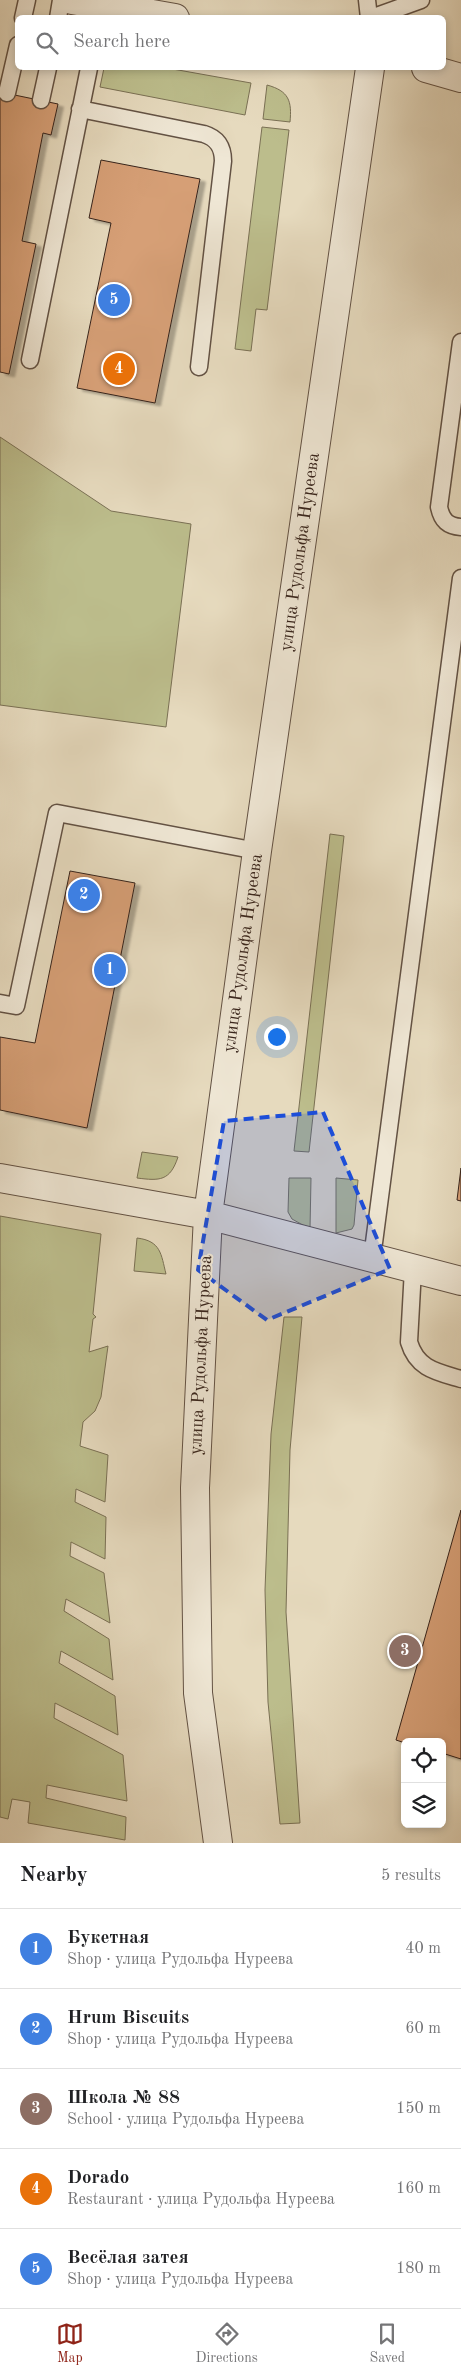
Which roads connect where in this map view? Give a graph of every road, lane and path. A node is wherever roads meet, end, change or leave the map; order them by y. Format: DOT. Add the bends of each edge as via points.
graph roads {
  1 [pos="27,0"];
  2 [pos="61,0"];
  3 [pos="72,0"];
  4 [pos="367,0"];
  5 [pos="421,0"];
  6 [pos="100,11"];
  7 [pos="24,15"];
  8 [pos="58,15"];
  9 [pos="143,15"];
  10 [pos="370,15"];
  11 [pos="378,15"];
  12 [pos="15,58"];
  13 [pos="48,70"];
  14 [pos="89,70"];
  15 [pos="370,70"];
  16 [pos="433,70"];
  17 [pos="461,78"];
  18 [pos="7,93"];
  19 [pos="41,100"];
  20 [pos="80,110"];
  21 [pos="461,342"];
  22 [pos="30,360"];
  23 [pos="199,367"];
  24 [pos="461,527"];
  25 [pos="461,578"];
  26 [pos="257,850"];
  27 [pos="0,1003"];
  28 [pos="0,1178"];
  29 [pos="208,1215"];
  30 [pos="372,1258"];
  31 [pos="413,1269"];
  32 [pos="461,1281"];
  33 [pos="461,1378"];
  34 [pos="218,1843"];
  1 -- 7 [label="lane"];
  2 -- 8 [label="lane"];
  3 -- 6 [label="street"];
  4 -- 10 [label="lane"];
  5 -- 11 [label="lane"];
  6 -- 9 [label="street"];
  12 -- 18 [label="lane"];
  13 -- 19 [label="lane"];
  14 -- 20 [label="lane"];
  15 -- 26 [label="street, улица Рудольфа Нуреева"];
  16 -- 17 [label="street"];
  20 -- 22 [label="lane"];
  20 -- 23 [label="lane" via="204,134 215,139 221,147 223,161"];
  21 -- 24 [label="lane" via="439,507 445,522"];
  25 -- 30 [label="lane"];
  26 -- 27 [label="lane" via="57,813 16,1006"];
  26 -- 29 [label="street, улица Рудольфа Нуреева"];
  28 -- 29 [label="street"];
  29 -- 30 [label="street"];
  29 -- 34 [label="street, улица Рудольфа Нуреева" via="195,1488 198,1683"];
  30 -- 31 [label="street"];
  31 -- 32 [label="street"];
  31 -- 33 [label="lane" via="409,1342 412,1351 429,1370"];
}
